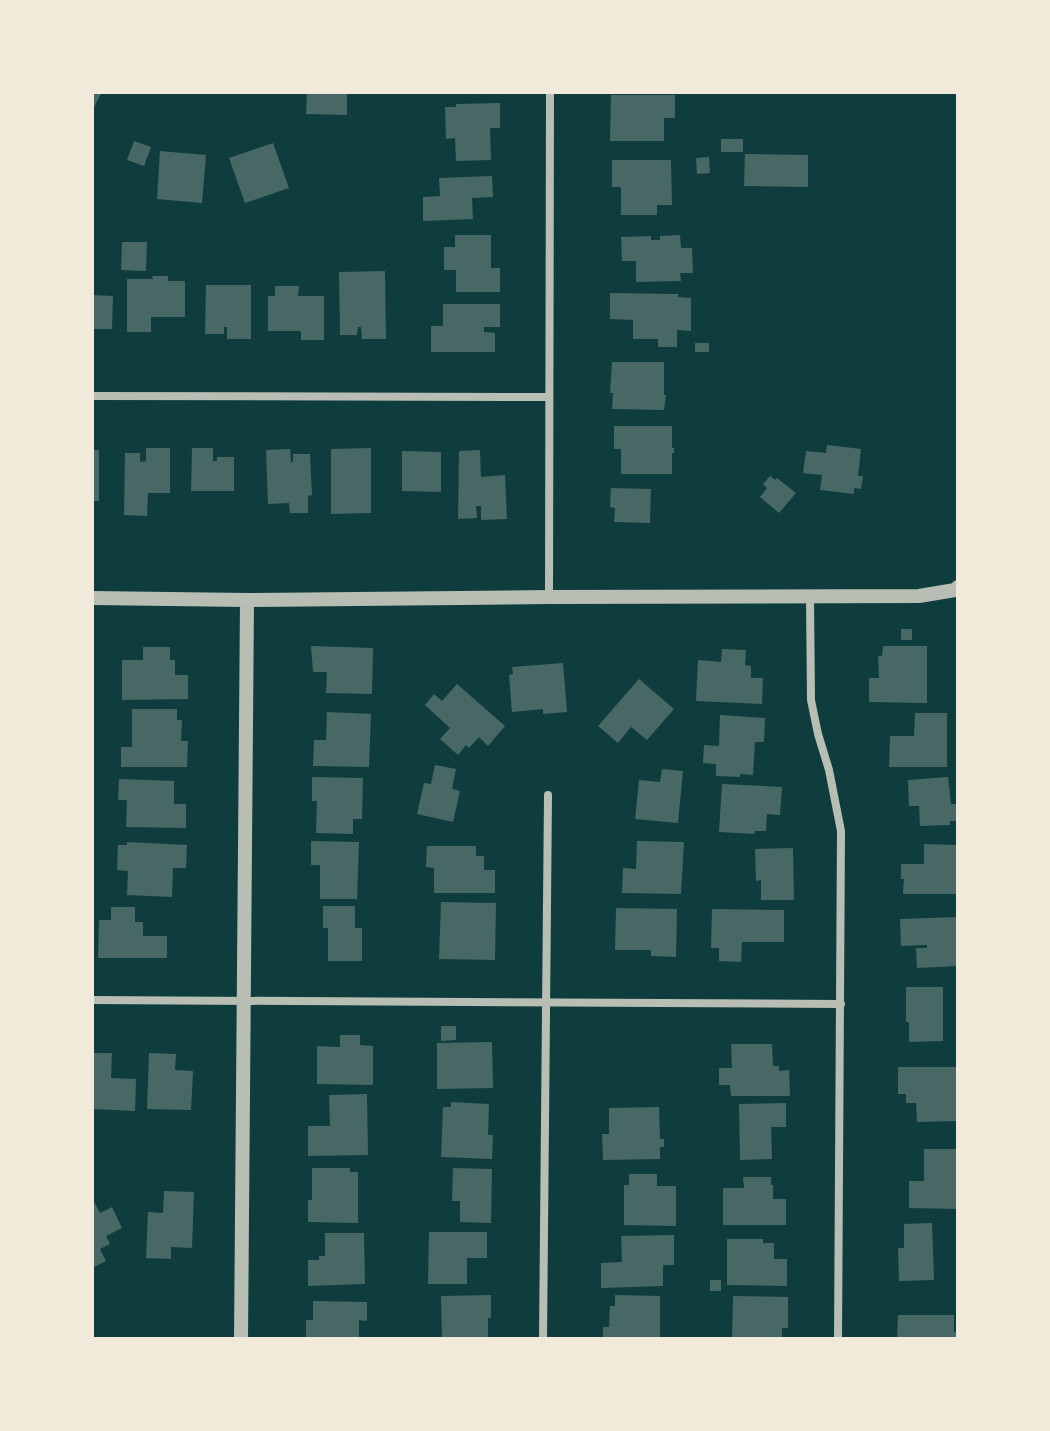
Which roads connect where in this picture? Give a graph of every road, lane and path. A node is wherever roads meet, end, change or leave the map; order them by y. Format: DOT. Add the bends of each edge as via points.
graph roads {
  1 [pos="550,92"];
  2 [pos="92,396"];
  3 [pos="549,397"];
  4 [pos="958,587"];
  5 [pos="549,597"];
  6 [pos="810,597"];
  7 [pos="92,598"];
  8 [pos="247,600"];
  9 [pos="548,795"];
  10 [pos="92,1000"];
  11 [pos="244,1002"];
  12 [pos="546,1002"];
  13 [pos="841,1004"];
  14 [pos="241,1339"];
  15 [pos="543,1339"];
  16 [pos="838,1339"];
  1 -- 3 [label="street"];
  2 -- 3 [label="street"];
  3 -- 5 [label="street"];
  4 -- 6 [label="street" via="919,596"];
  5 -- 6 [label="street"];
  5 -- 8 [label="street"];
  6 -- 13 [label="street" via="811,700 841,831"];
  7 -- 8 [label="street"];
  8 -- 11 [label="street"];
  9 -- 12 [label="street"];
  10 -- 11 [label="street"];
  11 -- 12 [label="street"];
  11 -- 14 [label="street"];
  12 -- 13 [label="street"];
  12 -- 15 [label="street"];
  13 -- 16 [label="street"];
}
